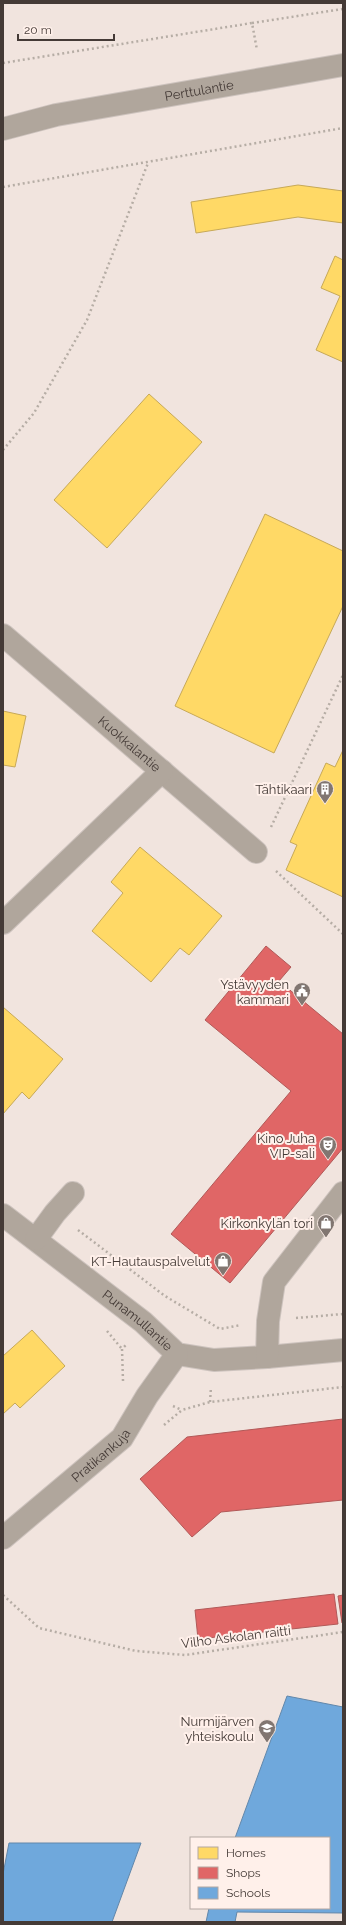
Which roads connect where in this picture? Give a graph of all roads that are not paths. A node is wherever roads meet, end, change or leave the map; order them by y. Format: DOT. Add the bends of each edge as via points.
graph roads {
  1 [pos="343,65"];
  2 [pos="56,115"];
  3 [pos="3,117"];
  4 [pos="3,129"];
  5 [pos="3,635"];
  6 [pos="162,771"];
  7 [pos="256,852"];
  8 [pos="3,923"];
  9 [pos="73,1193"];
  10 [pos="343,1193"];
  11 [pos="3,1215"];
  12 [pos="36,1239"];
  13 [pos="343,1350"];
  14 [pos="177,1354"];
  15 [pos="267,1357"];
  16 [pos="3,1538"];
  1 -- 2 [label="street, Perttulantie"];
  2 -- 3 [label="street, Perttulantie"];
  2 -- 4 [label="street, Perttulantie"];
  5 -- 6 [label="street, Kuokkalantie"];
  6 -- 7 [label="street, Kuokkalantie"];
  6 -- 8 [label="street"];
  9 -- 12 [label="street"];
  10 -- 15 [label="street" via="274,1282 268,1321"];
  11 -- 12 [label="street, Punamullantie"];
  12 -- 14 [label="street, Punamullantie" via="143,1322"];
  13 -- 15 [label="street, Punamullantie"];
  14 -- 15 [label="street, Punamullantie" via="214,1360"];
  14 -- 16 [label="street, Pratikankuja" via="147,1396 122,1438"];
}
